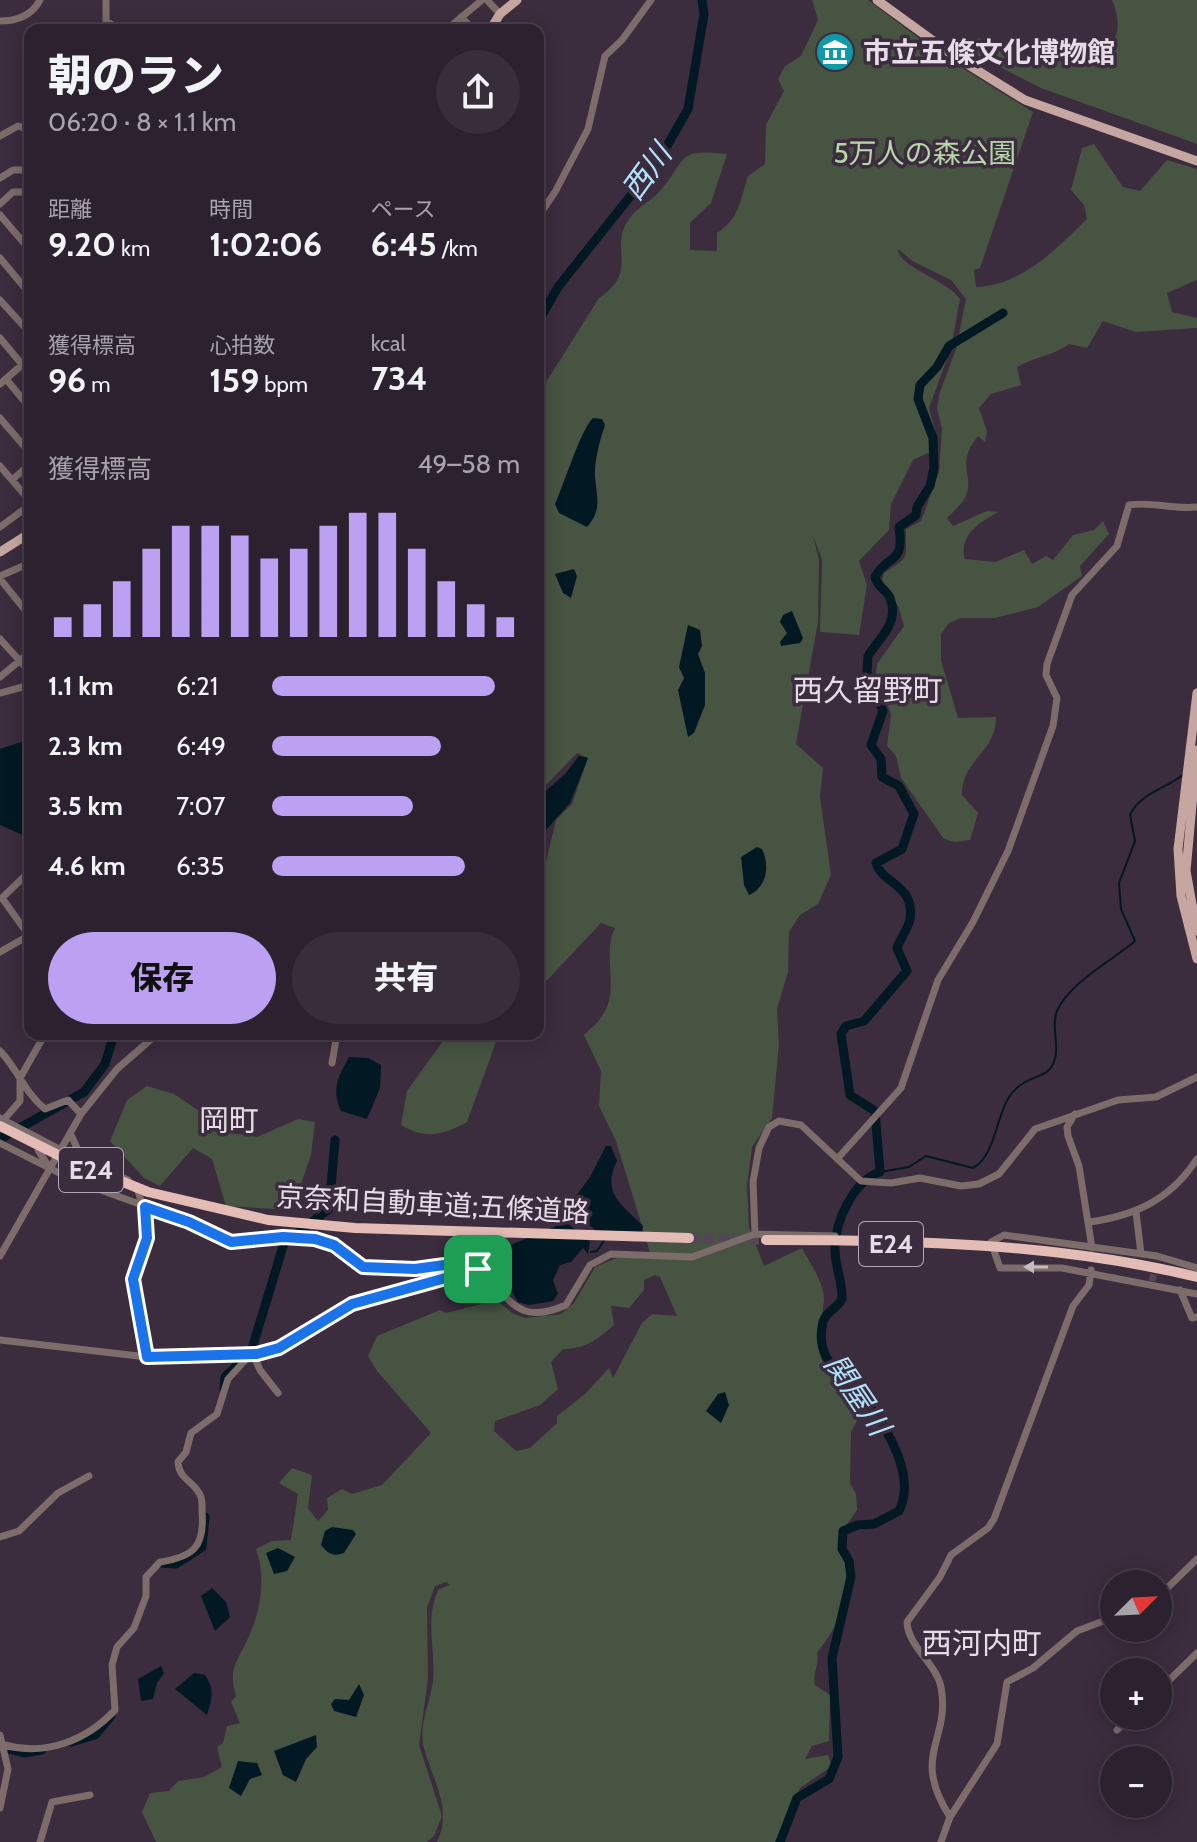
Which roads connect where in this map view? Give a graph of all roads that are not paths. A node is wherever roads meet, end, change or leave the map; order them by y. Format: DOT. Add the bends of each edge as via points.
graph roads {
  1 [pos="40,0"];
  2 [pos="106,0"];
  3 [pos="485,0"];
  4 [pos="517,0"];
  5 [pos="651,0"];
  6 [pos="877,0"];
  7 [pos="500,14"];
  8 [pos="461,17"];
  9 [pos="0,21"];
  10 [pos="111,24"];
  11 [pos="453,24"];
  12 [pos="468,24"];
  13 [pos="494,24"];
  14 [pos="24,128"];
  15 [pos="0,136"];
  16 [pos="1192,159"];
  17 [pos="24,170"];
  18 [pos="0,178"];
  19 [pos="24,192"];
  20 [pos="0,204"];
  21 [pos="544,208"];
  22 [pos="0,215"];
  23 [pos="24,243"];
  24 [pos="0,258"];
  25 [pos="24,287"];
  26 [pos="0,300"];
  27 [pos="24,326"];
  28 [pos="0,338"];
  29 [pos="22,365"];
  30 [pos="24,367"];
  31 [pos="3,382"];
  32 [pos="24,402"];
  33 [pos="0,418"];
  34 [pos="24,446"];
  35 [pos="0,466"];
  36 [pos="24,469"];
  37 [pos="12,480"];
  38 [pos="24,495"];
  39 [pos="1197,507"];
  40 [pos="24,508"];
  41 [pos="0,515"];
  42 [pos="4,525"];
  43 [pos="24,537"];
  44 [pos="0,552"];
  45 [pos="24,566"];
  46 [pos="0,577"];
  47 [pos="24,608"];
  48 [pos="0,639"];
  49 [pos="24,657"];
  50 [pos="20,661"];
  51 [pos="24,665"];
  52 [pos="0,677"];
  53 [pos="24,687"];
  54 [pos="0,693"];
  55 [pos="1197,693"];
  56 [pos="1197,750"];
  57 [pos="1188,796"];
  58 [pos="24,877"];
  59 [pos="24,929"];
  60 [pos="1197,931"];
  61 [pos="24,939"];
  62 [pos="0,952"];
  63 [pos="1197,959"];
  64 [pos="42,1040"];
  65 [pos="150,1040"];
  66 [pos="336,1040"];
  67 [pos="0,1051"];
  68 [pos="332,1063"];
  69 [pos="1197,1077"];
  70 [pos="20,1078"];
  71 [pos="81,1114"];
  72 [pos="1075,1114"];
  73 [pos="1,1122"];
  74 [pos="71,1135"];
  75 [pos="37,1137"];
  76 [pos="0,1143"];
  77 [pos="63,1151"];
  78 [pos="838,1158"];
  79 [pos="1197,1159"];
  80 [pos="50,1169"];
  81 [pos="145,1207"];
  82 [pos="1136,1212"];
  83 [pos="1090,1222"];
  84 [pos="755,1234"];
  85 [pos="765,1237"];
  86 [pos="689,1238"];
  87 [pos="995,1245"];
  88 [pos="1092,1248"];
  89 [pos="1141,1254"];
  90 [pos="0,1256"];
  91 [pos="468,1264"];
  92 [pos="1197,1268"];
  93 [pos="478,1269"];
  94 [pos="459,1272"];
  95 [pos="1092,1273"];
  96 [pos="1197,1277"];
  97 [pos="1183,1290"];
  98 [pos="1197,1294"];
  99 [pos="1197,1317"];
  100 [pos="0,1340"];
  101 [pos="248,1354"];
  102 [pos="147,1357"];
  103 [pos="278,1393"];
  104 [pos="89,1476"];
  105 [pos="0,1537"];
  106 [pos="1197,1559"];
  107 [pos="1172,1583"];
  108 [pos="1100,1622"];
  109 [pos="1197,1653"];
  110 [pos="1172,1677"];
  111 [pos="0,1735"];
  112 [pos="5,1749"];
  113 [pos="90,1795"];
  114 [pos="0,1808"];
  115 [pos="950,1817"];
  116 [pos="40,1842"];
  117 [pos="941,1842"];
  1 -- 9 [label="street" via="35,10"];
  2 -- 10 [label="street" via="106,21"];
  3 -- 7 [label="street"];
  3 -- 8 [label="street"];
  4 -- 7 [label="main road"];
  5 -- 21 [label="street" via="605,56 588,129"];
  6 -- 16 [label="main road" via="1025,100"];
  7 -- 13 [label="main road"];
  8 -- 11 [label="street"];
  8 -- 12 [label="street"];
  14 -- 15 [label="street"];
  17 -- 18 [label="street"];
  19 -- 20 [label="street" via="13,192"];
  22 -- 23 [label="street"];
  24 -- 25 [label="street"];
  26 -- 27 [label="street"];
  28 -- 29 [label="street"];
  29 -- 30 [label="street"];
  29 -- 31 [label="street"];
  31 -- 32 [label="street"];
  33 -- 34 [label="street"];
  35 -- 37 [label="street"];
  36 -- 37 [label="street"];
  37 -- 38 [label="street"];
  39 -- 78 [label="street" via="1129,505 1117,546 1072,595 1047,664 1056,708 1028,799 979,911 938,980 901,1088"];
  40 -- 42 [label="street"];
  41 -- 42 [label="street"];
  43 -- 44 [label="main road"];
  45 -- 46 [label="street"];
  46 -- 47 [label="street"];
  48 -- 50 [label="street"];
  49 -- 50 [label="street"];
  50 -- 51 [label="street"];
  50 -- 52 [label="street"];
  53 -- 54 [label="street"];
  55 -- 57 [label="main road"];
  56 -- 57 [label="main road"];
  57 -- 60 [label="main road" via="1186,871"];
  57 -- 63 [label="main road" via="1179,871"];
  58 -- 59 [label="street" via="2,898"];
  61 -- 62 [label="street"];
  64 -- 70 [label="street"];
  65 -- 71 [label="street" via="117,1069"];
  66 -- 68 [label="street"];
  67 -- 70 [label="street"];
  69 -- 72 [label="street" via="1156,1097 1118,1100"];
  70 -- 71 [label="street" via="26,1093 45,1109 68,1100"];
  70 -- 73 [label="street" via="20,1101"];
  71 -- 74 [label="street"];
  72 -- 78 [label="street" via="1035,1129 999,1174 979,1184 920,1178 861,1181"];
  72 -- 83 [label="street" via="1068,1136"];
  73 -- 75 [label="street"];
  73 -- 86 [label="highway, 京奈和自動車道;五條道路 / E24" via="94,1171 187,1204 268,1220 355,1228"];
  74 -- 77 [label="street"];
  74 -- 81 [label="street" via="83,1161 128,1180"];
  75 -- 77 [label="street"];
  75 -- 80 [label="street"];
  76 -- 80 [label="street"];
  77 -- 80 [label="street"];
  78 -- 84 [label="street" via="794,1121 769,1127 753,1182"];
  79 -- 82 [label="street" via="1177,1187"];
  80 -- 81 [label="street"];
  80 -- 90 [label="street"];
  81 -- 91 [label="street" via="231,1242 315,1239 334,1245 363,1267 401,1270"];
  81 -- 102 [label="street" via="147,1238 133,1279"];
  82 -- 83 [label="street"];
  82 -- 89 [label="street"];
  83 -- 88 [label="street"];
  84 -- 85 [label="street"];
  84 -- 93 [label="street" via="692,1257 611,1254 590,1265 566,1305 541,1315 518,1310"];
  85 -- 87 [label="highway, E24"];
  85 -- 87 [label="street" via="924,1238"];
  87 -- 88 [label="street" via="1004,1235"];
  95 -- 87 [label="street, one-way" via="1000,1268"];
  87 -- 96 [label="highway, E24" via="1109,1259"];
  88 -- 89 [label="street"];
  89 -- 92 [label="street"];
  91 -- 93 [label="street"];
  91 -- 94 [label="street"];
  93 -- 94 [label="street"];
  94 -- 101 [label="street" via="352,1304 279,1348"];
  95 -- 97 [label="street"];
  95 -- 115 [label="street" via="1073,1306 994,1519 951,1555 907,1622 940,1683 930,1779"];
  97 -- 98 [label="street"];
  97 -- 99 [label="street" via="1192,1318"];
  100 -- 102 [label="street"];
  101 -- 102 [label="street"];
  101 -- 103 [label="street"];
  101 -- 112 [label="street" via="228,1379 217,1414 188,1439 179,1470 200,1493 204,1533 200,1544 175,1562 160,1562 146,1577 146,1596 134,1628 117,1647 112,1665 115,1710 96,1731 71,1741"];
  104 -- 105 [label="street" via="58,1493 19,1531"];
  106 -- 107 [label="street"];
  108 -- 115 [label="street" via="1077,1631 1007,1682 997,1744"];
  109 -- 110 [label="street"];
  111 -- 112 [label="street"];
  112 -- 114 [label="street" via="8,1778"];
  113 -- 116 [label="street" via="52,1802"];
  115 -- 117 [label="street"];
}
